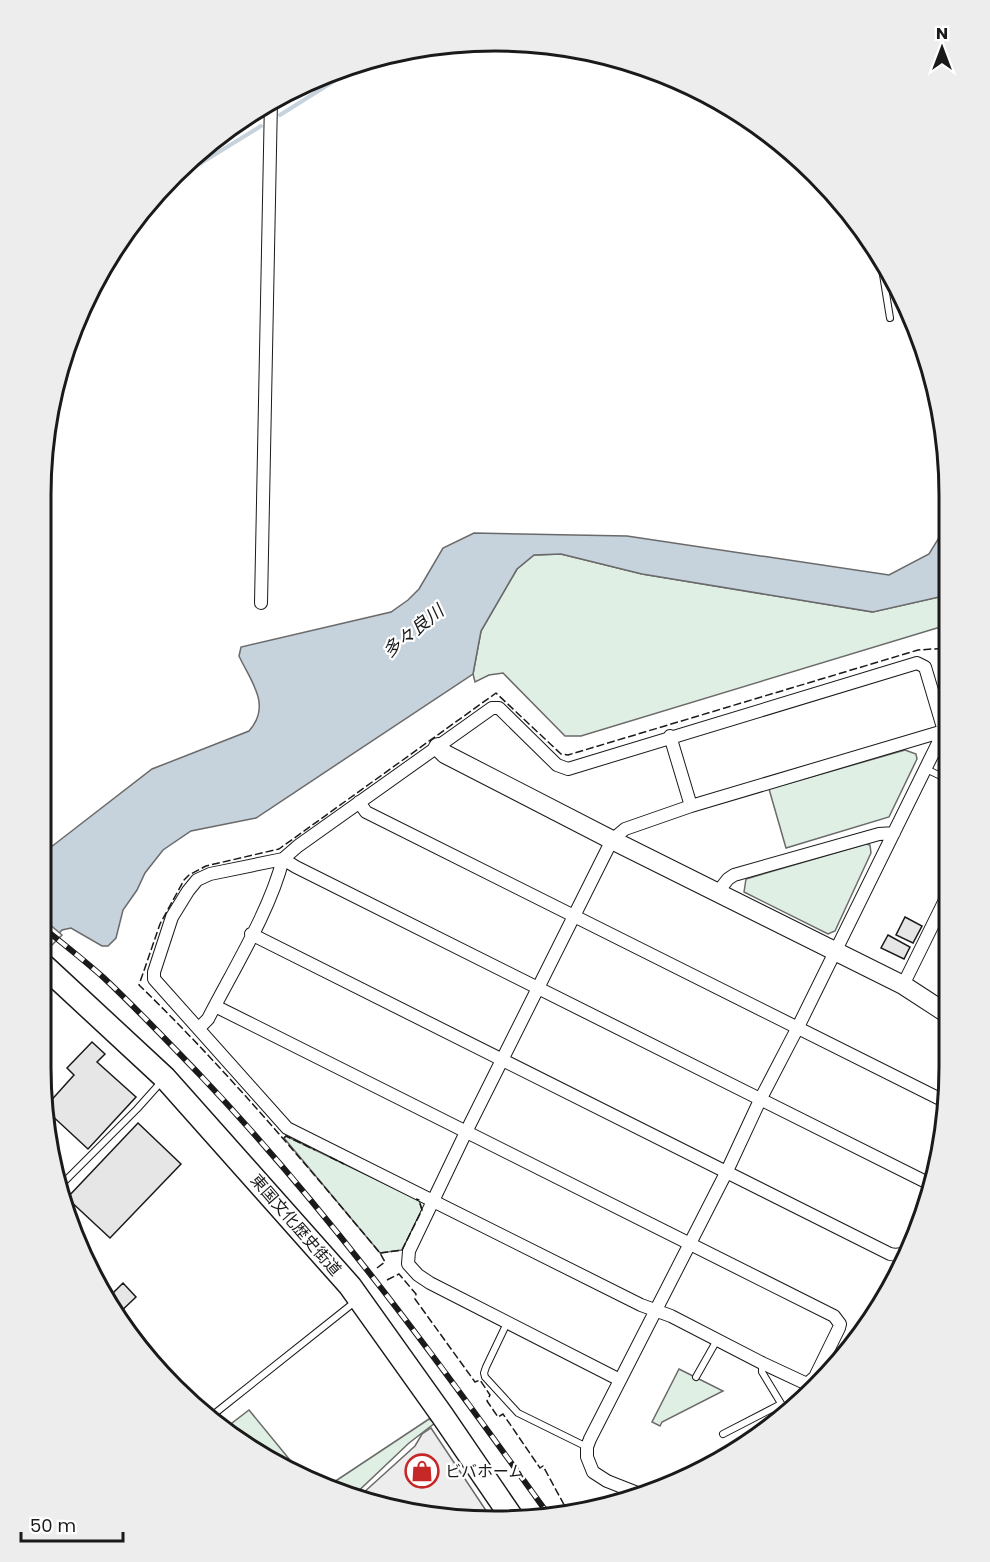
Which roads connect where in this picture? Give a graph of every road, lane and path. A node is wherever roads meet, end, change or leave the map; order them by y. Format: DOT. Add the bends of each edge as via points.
graph roads {
  1 [pos="267,114"];
  2 [pos="271,114"];
  3 [pos="884,281"];
  4 [pos="890,318"];
  5 [pos="261,603"];
  6 [pos="939,709"];
  7 [pos="939,732"];
  8 [pos="670,736"];
  9 [pos="939,744"];
  10 [pos="438,747"];
  11 [pos="926,769"];
  12 [pos="939,775"];
  13 [pos="359,802"];
  14 [pos="691,806"];
  15 [pos="894,833"];
  16 [pos="612,840"];
  17 [pos="283,859"];
  18 [pos="717,893"];
  19 [pos="939,912"];
  20 [pos="575,916"];
  21 [pos="251,934"];
  22 [pos="835,952"];
  23 [pos="51,972"];
  24 [pos="903,985"];
  25 [pos="538,989"];
  26 [pos="215,1006"];
  27 [pos="939,1008"];
  28 [pos="798,1027"];
  29 [pos="199,1028"];
  30 [pos="501,1060"];
  31 [pos="165,1078"];
  32 [pos="938,1098"];
  33 [pos="760,1100"];
  34 [pos="466,1132"];
  35 [pos="727,1171"];
  36 [pos="66,1180"];
  37 [pos="924,1181"];
  38 [pos="432,1201"];
  39 [pos="690,1243"];
  40 [pos="896,1255"];
  41 [pos="359,1299"];
  42 [pos="656,1310"];
  43 [pos="507,1323"];
  44 [pos="717,1340"];
  45 [pos="762,1363"];
  46 [pos="815,1375"];
  47 [pos="696,1377"];
  48 [pos="620,1380"];
  49 [pos="806,1384"];
  50 [pos="782,1406"];
  51 [pos="777,1410"];
  52 [pos="216,1412"];
  53 [pos="723,1434"];
  54 [pos="587,1447"];
  55 [pos="629,1490"];
  56 [pos="507,1511"];
  1 -- 2 [label="lane"];
  2 -- 5 [label="street"];
  3 -- 4 [label="lane"];
  6 -- 8 [label="street" via="925,667 917,663"];
  7 -- 14 [label="street"];
  8 -- 10 [label="street" via="568,769 557,765 499,708 492,708"];
  8 -- 14 [label="street"];
  9 -- 11 [label="street"];
  10 -- 13 [label="street"];
  10 -- 16 [label="street"];
  11 -- 12 [label="lane"];
  11 -- 15 [label="street"];
  13 -- 17 [label="street"];
  13 -- 20 [label="street" via="366,812"];
  14 -- 16 [label="street" via="631,826"];
  15 -- 18 [label="street" via="734,875"];
  15 -- 22 [label="street"];
  16 -- 18 [label="street"];
  16 -- 20 [label="street"];
  17 -- 21 [label="street"];
  17 -- 25 [label="street"];
  17 -- 29 [label="street" via="197,880 172,917 154,979"];
  18 -- 22 [label="street"];
  19 -- 24 [label="street"];
  20 -- 25 [label="street"];
  20 -- 28 [label="street"];
  21 -- 26 [label="street"];
  21 -- 30 [label="street"];
  22 -- 24 [label="street"];
  22 -- 28 [label="street"];
  23 -- 31 [label="highway, 東国文化歴史街道"];
  24 -- 27 [label="street"];
  25 -- 30 [label="street"];
  25 -- 33 [label="street"];
  26 -- 29 [label="street"];
  26 -- 34 [label="street"];
  28 -- 32 [label="street"];
  28 -- 33 [label="street"];
  29 -- 38 [label="street" via="287,1128"];
  30 -- 34 [label="street"];
  30 -- 35 [label="street"];
  31 -- 36 [label="lane"];
  31 -- 41 [label="highway, 東国文化歴史街道"];
  33 -- 35 [label="street"];
  33 -- 37 [label="street"];
  34 -- 38 [label="street"];
  34 -- 39 [label="street"];
  35 -- 39 [label="street"];
  35 -- 40 [label="street"];
  38 -- 42 [label="street"];
  38 -- 43 [label="street" via="409,1251 408,1264 430,1283"];
  39 -- 42 [label="street"];
  39 -- 46 [label="street" via="839,1320 839,1328"];
  41 -- 52 [label="lane"];
  41 -- 56 [label="highway, 東国文化歴史街道"];
  42 -- 44 [label="street"];
  42 -- 48 [label="street"];
  43 -- 48 [label="street"];
  43 -- 54 [label="lane" via="485,1377 518,1413"];
  44 -- 45 [label="street"];
  44 -- 47 [label="lane"];
  45 -- 49 [label="street"];
  45 -- 50 [label="lane" via="762,1372"];
  48 -- 54 [label="street"];
  51 -- 53 [label="lane"];
  54 -- 55 [label="street" via="592,1472"];
}
